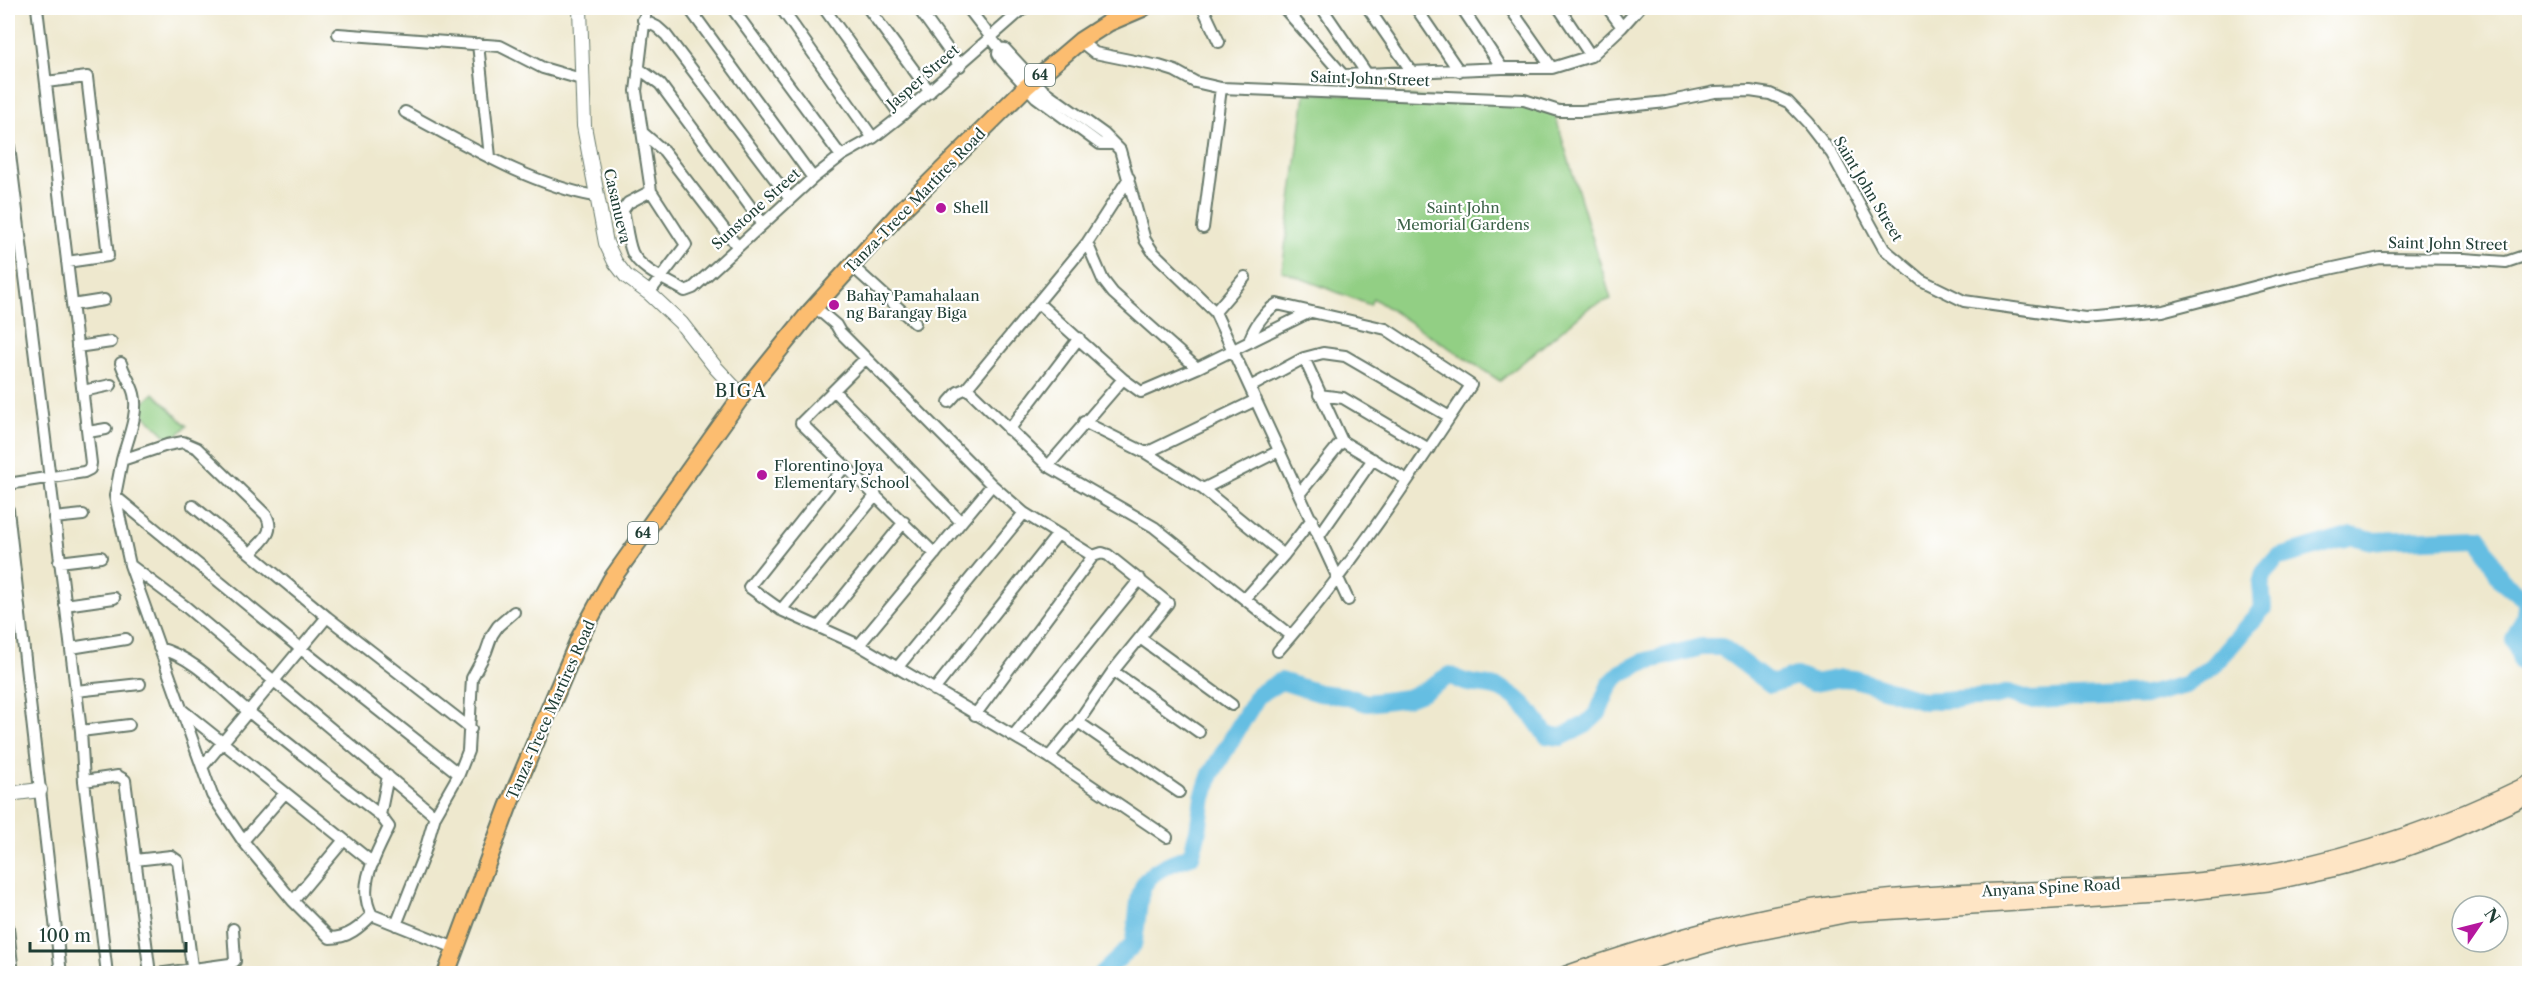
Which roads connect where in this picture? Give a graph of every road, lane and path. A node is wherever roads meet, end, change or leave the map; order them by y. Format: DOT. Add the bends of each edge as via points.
graph roads {
  1 [pos="37,8"];
  2 [pos="580,8"];
  3 [pos="646,8"];
  4 [pos="688,8"];
  5 [pos="732,8"];
  6 [pos="781,8"];
  7 [pos="824,8"];
  8 [pos="868,8"];
  9 [pos="918,8"];
  10 [pos="968,8"];
  11 [pos="1024,8"];
  12 [pos="1143,8"];
  13 [pos="1203,8"];
  14 [pos="1284,8"];
  15 [pos="1322,8"];
  16 [pos="1368,8"];
  17 [pos="1416,8"];
  18 [pos="1462,8"];
  19 [pos="1510,8"];
  20 [pos="1559,8"];
  21 [pos="1608,8"];
  22 [pos="1639,8"];
  23 [pos="643,20"];
  24 [pos="1622,27"];
  25 [pos="338,34"];
  26 [pos="991,38"];
  27 [pos="1080,41"];
  28 [pos="1219,42"];
  29 [pos="478,44"];
  30 [pos="1591,56"];
  31 [pos="960,66"];
  32 [pos="638,68"];
  33 [pos="1502,68"];
  34 [pos="1552,68"];
  35 [pos="1459,71"];
  36 [pos="1412,72"];
  37 [pos="1367,74"];
  38 [pos="581,79"];
  39 [pos="46,82"];
  40 [pos="1030,84"];
  41 [pos="1221,88"];
  42 [pos="930,92"];
  43 [pos="405,112"];
  44 [pos="901,116"];
  45 [pos="643,133"];
  46 [pos="8,138"];
  47 [pos="873,138"];
  48 [pos="841,156"];
  49 [pos="490,158"];
  50 [pos="813,178"];
  51 [pos="1129,178"];
  52 [pos="651,191"];
  53 [pos="596,196"];
  54 [pos="789,199"];
  55 [pos="762,224"];
  56 [pos="1203,228"];
  57 [pos="1087,243"];
  58 [pos="737,246"];
  59 [pos="2529,254"];
  60 [pos="67,262"];
  61 [pos="852,266"];
  62 [pos="1245,277"];
  63 [pos="662,278"];
  64 [pos="649,293"];
  65 [pos="104,300"];
  66 [pos="1038,303"];
  67 [pos="72,305"];
  68 [pos="813,310"];
  69 [pos="1215,312"];
  70 [pos="1310,312"];
  71 [pos="915,323"];
  72 [pos="1079,338"];
  73 [pos="111,342"];
  74 [pos="1249,342"];
  75 [pos="77,347"];
  76 [pos="1234,350"];
  77 [pos="866,358"];
  78 [pos="1304,358"];
  79 [pos="121,363"];
  80 [pos="1197,368"];
  81 [pos="1123,379"];
  82 [pos="111,385"];
  83 [pos="1250,387"];
  84 [pos="967,388"];
  85 [pos="83,391"];
  86 [pos="834,391"];
  87 [pos="1319,395"];
  88 [pos="742,396"];
  89 [pos="1256,400"];
  90 [pos="949,402"];
  91 [pos="1450,417"];
  92 [pos="1084,422"];
  93 [pos="106,429"];
  94 [pos="1008,430"];
  95 [pos="88,432"];
  96 [pos="1342,441"];
  97 [pos="1429,449"];
  98 [pos="1279,451"];
  99 [pos="1146,453"];
  100 [pos="1373,459"];
  101 [pos="122,460"];
  102 [pos="845,466"];
  103 [pos="1048,466"];
  104 [pos="50,477"];
  105 [pos="1407,480"];
  106 [pos="8,484"];
  107 [pos="992,485"];
  108 [pos="1203,489"];
  109 [pos="1300,494"];
  110 [pos="876,495"];
  111 [pos="115,496"];
  112 [pos="194,506"];
  113 [pos="1024,513"];
  114 [pos="84,515"];
  115 [pos="8,517"];
  116 [pos="54,518"];
  117 [pos="1312,519"];
  118 [pos="904,522"];
  119 [pos="961,522"];
  120 [pos="1057,535"];
  121 [pos="1319,536"];
  122 [pos="250,553"];
  123 [pos="935,554"];
  124 [pos="1284,555"];
  125 [pos="1093,556"];
  126 [pos="101,557"];
  127 [pos="59,562"];
  128 [pos="130,565"];
  129 [pos="1338,577"];
  130 [pos="1140,579"];
  131 [pos="114,598"];
  132 [pos="1245,599"];
  133 [pos="1348,600"];
  134 [pos="65,605"];
  135 [pos="781,610"];
  136 [pos="514,612"];
  137 [pos="327,617"];
  138 [pos="819,627"];
  139 [pos="1291,636"];
  140 [pos="1140,638"];
  141 [pos="126,639"];
  142 [pos="859,645"];
  143 [pos="71,648"];
  144 [pos="159,648"];
  145 [pos="301,649"];
  146 [pos="1278,651"];
  147 [pos="897,668"];
  148 [pos="1113,671"];
  149 [pos="274,681"];
  150 [pos="140,684"];
  151 [pos="76,690"];
  152 [pos="934,690"];
  153 [pos="1232,705"];
  154 [pos="182,710"];
  155 [pos="248,712"];
  156 [pos="975,715"];
  157 [pos="1078,722"];
  158 [pos="129,725"];
  159 [pos="471,729"];
  160 [pos="81,731"];
  161 [pos="1199,732"];
  162 [pos="1013,736"];
  163 [pos="223,742"];
  164 [pos="1049,757"];
  165 [pos="203,766"];
  166 [pos="459,774"];
  167 [pos="388,776"];
  168 [pos="84,781"];
  169 [pos="2529,783"];
  170 [pos="40,790"];
  171 [pos="1179,792"];
  172 [pos="285,793"];
  173 [pos="8,795"];
  174 [pos="2529,795"];
  175 [pos="380,815"];
  176 [pos="435,816"];
  177 [pos="1167,837"];
  178 [pos="344,840"];
  179 [pos="243,841"];
  180 [pos="135,860"];
  181 [pos="373,863"];
  182 [pos="293,901"];
  183 [pos="372,915"];
  184 [pos="396,925"];
  185 [pos="233,929"];
  186 [pos="8,934"];
  187 [pos="455,948"];
  188 [pos="193,971"];
  189 [pos="13,974"];
  190 [pos="61,974"];
  191 [pos="107,974"];
  192 [pos="150,974"];
  193 [pos="157,974"];
  194 [pos="446,974"];
  195 [pos="1566,974"];
  196 [pos="1606,974"];
  1 -- 39 [label="street"];
  2 -- 38 [label="street, Casanueva"];
  3 -- 23 [label="street"];
  4 -- 50 [label="street"];
  5 -- 48 [label="street"];
  6 -- 47 [label="street"];
  7 -- 44 [label="street"];
  8 -- 42 [label="street"];
  9 -- 31 [label="street"];
  10 -- 26 [label="street"];
  11 -- 26 [label="street, Jasper Street"];
  12 -- 27 [label="main road, Tanza-Trece Martires Road / 64"];
  13 -- 28 [label="street"];
  14 -- 37 [label="street" via="1343,75"];
  15 -- 37 [label="street"];
  16 -- 36 [label="street"];
  17 -- 35 [label="street"];
  18 -- 33 [label="street"];
  19 -- 34 [label="street"];
  20 -- 30 [label="street"];
  21 -- 24 [label="street"];
  22 -- 24 [label="street"];
  23 -- 32 [label="street"];
  23 -- 54 [label="street" via="666,35"];
  24 -- 30 [label="street"];
  25 -- 29 [label="street"];
  26 -- 31 [label="street, Jasper Street"];
  26 -- 40 [label="street" via="999,48 998,54"];
  27 -- 40 [label="main road, Tanza-Trece Martires Road / 64"];
  27 -- 41 [label="street, Saint John Street" via="1095,53 1160,66 1195,82"];
  29 -- 38 [label="street" via="500,46 543,68"];
  29 -- 49 [label="street"];
  30 -- 34 [label="street"];
  31 -- 42 [label="street, Jasper Street"];
  32 -- 45 [label="street" via="636,91"];
  32 -- 55 [label="street" via="660,84"];
  33 -- 34 [label="street"];
  33 -- 35 [label="street"];
  35 -- 36 [label="street"];
  36 -- 37 [label="street"];
  38 -- 53 [label="street, Casanueva" via="584,126"];
  39 -- 60 [label="street"];
  39 -- 60 [label="street" via="87,77 107,244 108,256"];
  40 -- 51 [label="street" via="1036,97 1082,132 1100,144 1113,144 1120,150"];
  40 -- 61 [label="main road, Tanza-Trece Martires Road / 64" via="904,208"];
  41 -- 56 [label="street"];
  41 -- 59 [label="street, Saint John Street" via="1524,100 1559,111 1666,102 1715,92 1770,94 1788,102 1808,123 1832,154 1884,249 1921,280 1964,301 2085,318 2162,311 2380,258 2506,262"];
  42 -- 44 [label="street, Jasper Street"];
  43 -- 49 [label="street"];
  44 -- 47 [label="street, Jasper Street"];
  45 -- 52 [label="street"];
  45 -- 58 [label="street" via="664,152"];
  46 -- 104 [label="street"];
  47 -- 48 [label="street, Sunstone Street"];
  48 -- 50 [label="street, Sunstone Street"];
  49 -- 53 [label="street" via="567,191"];
  50 -- 54 [label="street, Sunstone Street"];
  51 -- 57 [label="street"];
  51 -- 69 [label="street" via="1149,247"];
  52 -- 63 [label="street" via="686,245"];
  52 -- 63 [label="street" via="623,210 632,252"];
  53 -- 64 [label="street, Casanueva" via="606,243 615,262"];
  54 -- 55 [label="street, Sunstone Street"];
  55 -- 58 [label="street, Sunstone Street"];
  57 -- 66 [label="street"];
  57 -- 80 [label="street" via="1113,293"];
  58 -- 63 [label="street, Sunstone Street" via="693,288 685,291"];
  60 -- 67 [label="street"];
  61 -- 68 [label="main road, Tanza-Trece Martires Road / 64"];
  61 -- 71 [label="street"];
  62 -- 69 [label="street"];
  63 -- 64 [label="street"];
  64 -- 88 [label="street, Casanueva" via="681,322"];
  65 -- 67 [label="street"];
  66 -- 72 [label="street"];
  66 -- 84 [label="street"];
  67 -- 75 [label="street"];
  68 -- 77 [label="street"];
  68 -- 88 [label="main road, Tanza-Trece Martires Road / 64"];
  69 -- 76 [label="street"];
  70 -- 74 [label="street"];
  70 -- 74 [label="street" via="1277,304 1252,331"];
  70 -- 91 [label="street" via="1386,329 1471,385"];
  72 -- 81 [label="street"];
  72 -- 94 [label="street"];
  73 -- 75 [label="street"];
  74 -- 76 [label="street"];
  75 -- 85 [label="street"];
  76 -- 80 [label="street"];
  76 -- 83 [label="street"];
  77 -- 86 [label="street"];
  77 -- 107 [label="street"];
  78 -- 83 [label="street"];
  78 -- 87 [label="street"];
  78 -- 91 [label="street" via="1323,353 1345,356"];
  79 -- 101 [label="street" via="135,398"];
  80 -- 81 [label="street" via="1141,392"];
  81 -- 92 [label="street"];
  82 -- 85 [label="street"];
  83 -- 89 [label="street"];
  84 -- 90 [label="street"];
  84 -- 94 [label="street"];
  85 -- 95 [label="street"];
  86 -- 102 [label="street" via="801,423"];
  86 -- 119 [label="street"];
  87 -- 96 [label="street"];
  87 -- 97 [label="street" via="1343,398"];
  88 -- 187 [label="main road, Tanza-Trece Martires Road / 64" via="617,571 580,637 508,807"];
  89 -- 98 [label="street"];
  89 -- 99 [label="street"];
  91 -- 97 [label="street"];
  92 -- 99 [label="street"];
  92 -- 103 [label="street"];
  93 -- 95 [label="street"];
  94 -- 103 [label="street"];
  95 -- 104 [label="street" via="90,469"];
  96 -- 100 [label="street"];
  96 -- 109 [label="street"];
  97 -- 105 [label="street"];
  98 -- 108 [label="street"];
  98 -- 109 [label="street"];
  99 -- 108 [label="street"];
  100 -- 105 [label="street"];
  100 -- 121 [label="street"];
  101 -- 111 [label="street"];
  101 -- 122 [label="street" via="183,442 197,448 271,524"];
  102 -- 110 [label="street"];
  102 -- 135 [label="street" via="749,587"];
  103 -- 132 [label="street" via="1154,526"];
  104 -- 106 [label="street"];
  104 -- 116 [label="street"];
  105 -- 129 [label="street"];
  107 -- 113 [label="street"];
  107 -- 119 [label="street"];
  108 -- 124 [label="street"];
  109 -- 117 [label="street"];
  110 -- 118 [label="street"];
  110 -- 135 [label="street"];
  111 -- 128 [label="street"];
  111 -- 145 [label="street"];
  112 -- 122 [label="street"];
  113 -- 120 [label="street"];
  113 -- 147 [label="street"];
  114 -- 116 [label="street"];
  115 -- 170 [label="street"];
  116 -- 127 [label="street"];
  117 -- 121 [label="street"];
  117 -- 124 [label="street"];
  118 -- 123 [label="street"];
  118 -- 138 [label="street"];
  119 -- 123 [label="street"];
  120 -- 125 [label="street"];
  120 -- 152 [label="street"];
  121 -- 129 [label="street"];
  122 -- 137 [label="street"];
  123 -- 142 [label="street"];
  124 -- 132 [label="street"];
  125 -- 130 [label="street" via="1108,555"];
  125 -- 156 [label="street"];
  126 -- 127 [label="street"];
  127 -- 134 [label="street"];
  128 -- 144 [label="street"];
  128 -- 149 [label="street"];
  129 -- 133 [label="street"];
  129 -- 139 [label="street"];
  130 -- 140 [label="street" via="1168,603"];
  130 -- 162 [label="street"];
  131 -- 134 [label="street"];
  132 -- 139 [label="street"];
  134 -- 143 [label="street"];
  135 -- 138 [label="street"];
  136 -- 159 [label="street" via="492,635 472,678"];
  137 -- 145 [label="street"];
  137 -- 159 [label="street"];
  138 -- 142 [label="street"];
  139 -- 146 [label="street"];
  140 -- 148 [label="street"];
  140 -- 153 [label="street"];
  141 -- 143 [label="street"];
  142 -- 147 [label="street"];
  143 -- 151 [label="street"];
  144 -- 154 [label="street"];
  144 -- 155 [label="street" via="175,652 189,662"];
  145 -- 149 [label="street"];
  145 -- 166 [label="street"];
  147 -- 152 [label="street"];
  148 -- 157 [label="street"];
  148 -- 161 [label="street"];
  149 -- 155 [label="street"];
  149 -- 167 [label="street"];
  150 -- 151 [label="street"];
  151 -- 160 [label="street"];
  152 -- 156 [label="street"];
  154 -- 163 [label="street"];
  154 -- 165 [label="street"];
  155 -- 163 [label="street"];
  155 -- 175 [label="street"];
  156 -- 162 [label="street"];
  157 -- 164 [label="street"];
  157 -- 171 [label="street"];
  158 -- 160 [label="street"];
  159 -- 166 [label="street" via="468,752"];
  160 -- 168 [label="street"];
  162 -- 164 [label="street"];
  163 -- 165 [label="street"];
  163 -- 172 [label="street"];
  164 -- 177 [label="street"];
  165 -- 179 [label="street" via="212,795"];
  166 -- 176 [label="street"];
  167 -- 175 [label="street"];
  167 -- 176 [label="street"];
  168 -- 180 [label="street" via="118,776 125,780"];
  168 -- 191 [label="street"];
  169 -- 195 [label="main road, Anyana Spine Road" via="2443,823 2307,864 2189,881 1850,902 1663,942"];
  170 -- 173 [label="street"];
  170 -- 190 [label="street"];
  172 -- 178 [label="street"];
  172 -- 179 [label="street"];
  174 -- 196 [label="main road, Anyana Spine Road" via="2393,853 2268,883 2188,892 1849,914 1730,938"];
  175 -- 181 [label="street" via="389,827"];
  176 -- 184 [label="street"];
  178 -- 181 [label="street"];
  178 -- 182 [label="street"];
  179 -- 182 [label="street"];
  180 -- 188 [label="street" via="171,856 178,861"];
  180 -- 192 [label="street"];
  181 -- 183 [label="street" via="365,896"];
  182 -- 183 [label="street" via="330,938 348,934"];
  183 -- 184 [label="street"];
  184 -- 187 [label="street"];
  185 -- 188 [label="street" via="235,961"];
  186 -- 189 [label="street"];
  187 -- 194 [label="main road, Tanza-Trece Martires Road / 64"];
  188 -- 193 [label="street"];
}
